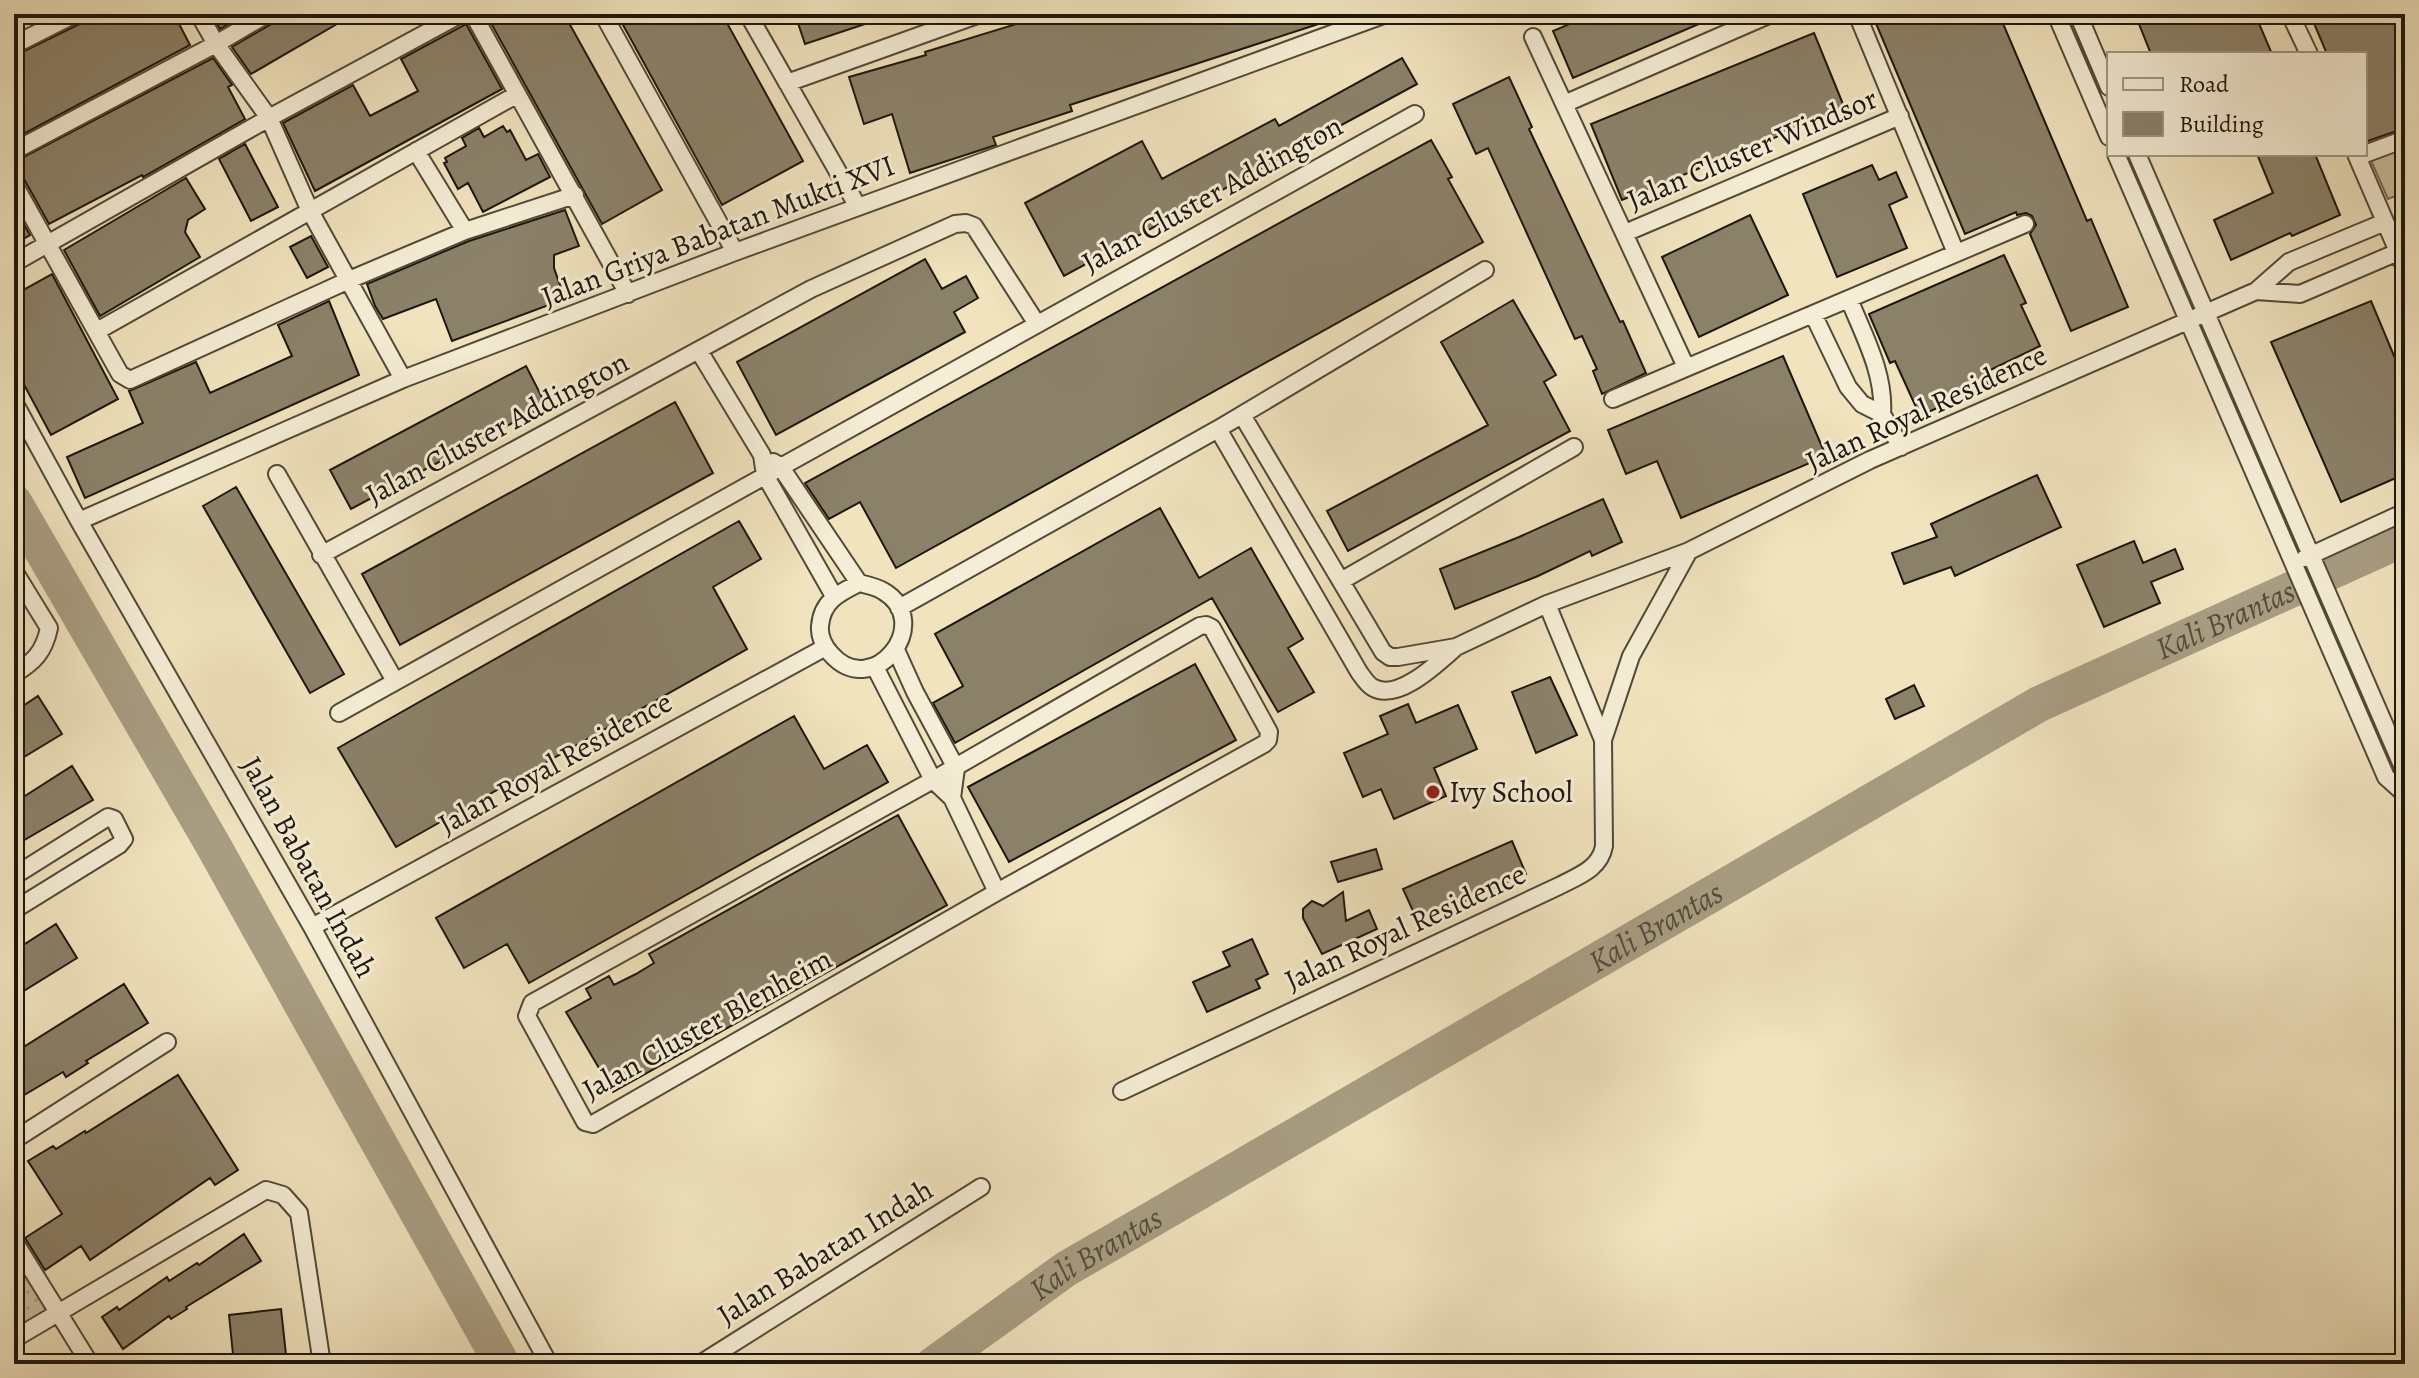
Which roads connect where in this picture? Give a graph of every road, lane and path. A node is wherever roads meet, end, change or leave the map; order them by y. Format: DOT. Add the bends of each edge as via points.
graph roads {
  1 [pos="75,14"];
  2 [pos="199,14"];
  3 [pos="267,14"];
  4 [pos="461,14"];
  5 [pos="473,14"];
  6 [pos="603,14"];
  7 [pos="748,14"];
  8 [pos="980,14"];
  9 [pos="1386,14"];
  10 [pos="1771,14"];
  11 [pos="1857,14"];
  12 [pos="2056,14"];
  13 [pos="2078,14"];
  14 [pos="2290,14"];
  15 [pos="1533,37"];
  16 [pos="216,44"];
  17 [pos="14,45"];
  18 [pos="2308,52"];
  19 [pos="2107,82"];
  20 [pos="787,83"];
  21 [pos="516,95"];
  22 [pos="1564,104"];
  23 [pos="1415,114"];
  24 [pos="1900,116"];
  25 [pos="269,118"];
  26 [pos="2107,132"];
  27 [pos="2405,139"];
  28 [pos="14,151"];
  29 [pos="416,151"];
  30 [pos="2367,153"];
  31 [pos="2117,156"];
  32 [pos="2138,156"];
  33 [pos="2360,156"];
  34 [pos="14,184"];
  35 [pos="575,195"];
  36 [pos="858,207"];
  37 [pos="310,211"];
  38 [pos="2385,222"];
  39 [pos="2025,224"];
  40 [pos="465,231"];
  41 [pos="1625,233"];
  42 [pos="49,243"];
  43 [pos="735,252"];
  44 [pos="1956,253"];
  45 [pos="2402,260"];
  46 [pos="14,263"];
  47 [pos="1485,270"];
  48 [pos="349,280"];
  49 [pos="2256,291"];
  50 [pos="628,294"];
  51 [pos="1849,299"];
  52 [pos="2205,313"];
  53 [pos="1813,314"];
  54 [pos="2188,320"];
  55 [pos="1037,324"];
  56 [pos="97,331"];
  57 [pos="699,351"];
  58 [pos="1686,367"];
  59 [pos="403,379"];
  60 [pos="1613,399"];
  61 [pos="14,402"];
  62 [pos="1882,414"];
  63 [pos="1242,415"];
  64 [pos="1218,429"];
  65 [pos="1574,447"];
  66 [pos="1901,447"];
  67 [pos="773,471"];
  68 [pos="277,474"];
  69 [pos="2405,512"];
  70 [pos="79,521"];
  71 [pos="1689,551"];
  72 [pos="321,555"];
  73 [pos="2314,562"];
  74 [pos="2295,568"];
  75 [pos="14,571"];
  76 [pos="1341,581"];
  77 [pos="859,583"];
  78 [pos="834,596"];
  79 [pos="1547,604"];
  80 [pos="899,608"];
  81 [pos="1460,645"];
  82 [pos="824,648"];
  83 [pos="896,650"];
  84 [pos="875,667"];
  85 [pos="14,674"];
  86 [pos="395,681"];
  87 [pos="339,713"];
  88 [pos="1603,740"];
  89 [pos="956,768"];
  90 [pos="2405,772"];
  91 [pos="933,780"];
  92 [pos="2405,794"];
  93 [pos="952,798"];
  94 [pos="14,876"];
  95 [pos="997,892"];
  96 [pos="14,910"];
  97 [pos="312,927"];
  98 [pos="167,1042"];
  99 [pos="1122,1091"];
  100 [pos="14,1140"];
  101 [pos="981,1187"];
  102 [pos="14,1241"];
  103 [pos="58,1314"];
  104 [pos="14,1339"];
  105 [pos="90,1364"];
  106 [pos="322,1364"];
  107 [pos="549,1364"];
  108 [pos="700,1364"];
  1 -- 17 [label="street"];
  2 -- 16 [label="street"];
  3 -- 16 [label="street"];
  4 -- 25 [label="street"];
  5 -- 21 [label="street"];
  6 -- 43 [label="street"];
  7 -- 20 [label="street"];
  8 -- 20 [label="street"];
  9 -- 36 [label="street, Jalan Griya Babatan Mukti XVI"];
  10 -- 22 [label="street"];
  11 -- 24 [label="street, Jalan Cluster Windsor"];
  12 -- 26 [label="street"];
  13 -- 19 [label="street"];
  14 -- 18 [label="street"];
  15 -- 22 [label="street, Jalan Cluster Windsor"];
  16 -- 25 [label="street"];
  16 -- 28 [label="street"];
  20 -- 36 [label="street"];
  21 -- 29 [label="street"];
  21 -- 35 [label="street"];
  22 -- 41 [label="street, Jalan Cluster Windsor"];
  23 -- 55 [label="street, Jalan Cluster Addington"];
  24 -- 41 [label="street, Jalan Cluster Windsor"];
  24 -- 44 [label="street, Jalan Cluster Windsor"];
  25 -- 37 [label="street"];
  25 -- 42 [label="street"];
  27 -- 30 [label="street"];
  29 -- 37 [label="street"];
  29 -- 40 [label="street"];
  31 -- 54 [label="street"];
  32 -- 52 [label="street"];
  33 -- 38 [label="street"];
  34 -- 42 [label="street"];
  35 -- 40 [label="street"];
  35 -- 50 [label="street"];
  36 -- 43 [label="street, Jalan Griya Babatan Mukti XVI"];
  37 -- 48 [label="street"];
  37 -- 56 [label="street"];
  38 -- 45 [label="street"];
  38 -- 49 [label="street" via="2289,262"];
  39 -- 44 [label="street"];
  40 -- 48 [label="street"];
  41 -- 58 [label="street, Jalan Cluster Windsor"];
  42 -- 46 [label="street"];
  42 -- 56 [label="street"];
  43 -- 50 [label="street, Jalan Griya Babatan Mukti XVI"];
  44 -- 51 [label="street"];
  45 -- 49 [label="street" via="2300,294"];
  47 -- 63 [label="street"];
  48 -- 56 [label="street" via="130,380 120,374"];
  48 -- 59 [label="street"];
  49 -- 52 [label="street, Jalan Royal Residence"];
  50 -- 59 [label="street, Jalan Griya Babatan Mukti XVI"];
  51 -- 53 [label="street"];
  51 -- 62 [label="street" via="1877,370 1884,395"];
  52 -- 54 [label="street, Jalan Royal Residence"];
  52 -- 73 [label="street"];
  53 -- 58 [label="street"];
  53 -- 62 [label="street" via="1848,387 1862,404"];
  54 -- 66 [label="street, Jalan Royal Residence"];
  54 -- 74 [label="street"];
  55 -- 57 [label="street, Jalan Cluster Addington" via="974,226 966,223 811,289"];
  55 -- 67 [label="street, Jalan Cluster Addington"];
  57 -- 67 [label="street"];
  57 -- 72 [label="street, Jalan Cluster Addington"];
  58 -- 60 [label="street"];
  59 -- 70 [label="street, Jalan Griya Babatan Mukti XVI"];
  61 -- 70 [label="street, Jalan Babatan Indah"];
  62 -- 66 [label="street"];
  63 -- 64 [label="street"];
  63 -- 76 [label="street, Jalan Royal Residence"];
  64 -- 80 [label="street"];
  64 -- 81 [label="street, Jalan Royal Residence" via="1372,687 1401,689"];
  65 -- 76 [label="street"];
  66 -- 71 [label="street, Jalan Royal Residence"];
  67 -- 77 [label="street"];
  67 -- 78 [label="street"];
  67 -- 86 [label="street, Jalan Cluster Addington"];
  68 -- 72 [label="street"];
  69 -- 73 [label="street"];
  70 -- 97 [label="street, Jalan Babatan Indah"];
  71 -- 79 [label="street, Jalan Royal Residence"];
  71 -- 88 [label="street, Jalan Royal Residence" via="1631,656"];
  72 -- 86 [label="street"];
  73 -- 74 [label="street"];
  73 -- 90 [label="street"];
  74 -- 92 [label="street" via="2386,777"];
  75 -- 85 [label="street" via="49,628 35,662"];
  76 -- 81 [label="street, Jalan Royal Residence" via="1376,643 1390,657"];
  77 -- 78 [label="street"];
  77 -- 80 [label="street" via="884,591"];
  78 -- 82 [label="street" via="819,628"];
  79 -- 81 [label="street, Jalan Royal Residence"];
  79 -- 88 [label="street, Jalan Royal Residence"];
  80 -- 83 [label="street" via="904,631"];
  82 -- 84 [label="street" via="847,666"];
  82 -- 97 [label="street, Jalan Royal Residence"];
  83 -- 84 [label="street"];
  83 -- 89 [label="street"];
  84 -- 91 [label="street"];
  86 -- 87 [label="street, Jalan Cluster Addington"];
  88 -- 99 [label="street, Jalan Royal Residence" via="1604,846 1591,869"];
  89 -- 91 [label="street, Jalan Cluster Blenheim"];
  89 -- 93 [label="street"];
  89 -- 95 [label="street, Jalan Cluster Blenheim" via="1206,625 1269,732 1264,744"];
  91 -- 93 [label="street"];
  91 -- 95 [label="street, Jalan Cluster Blenheim" via="532,1003 527,1016 585,1122 593,1124"];
  93 -- 95 [label="street"];
  94 -- 96 [label="street" via="108,817 124,839"];
  97 -- 107 [label="street, Jalan Babatan Indah"];
  98 -- 100 [label="street"];
  101 -- 108 [label="street, Jalan Babatan Indah"];
  102 -- 103 [label="street"];
  103 -- 104 [label="street"];
  103 -- 105 [label="street"];
  103 -- 106 [label="street" via="266,1190 283,1195 299,1213"];
}
